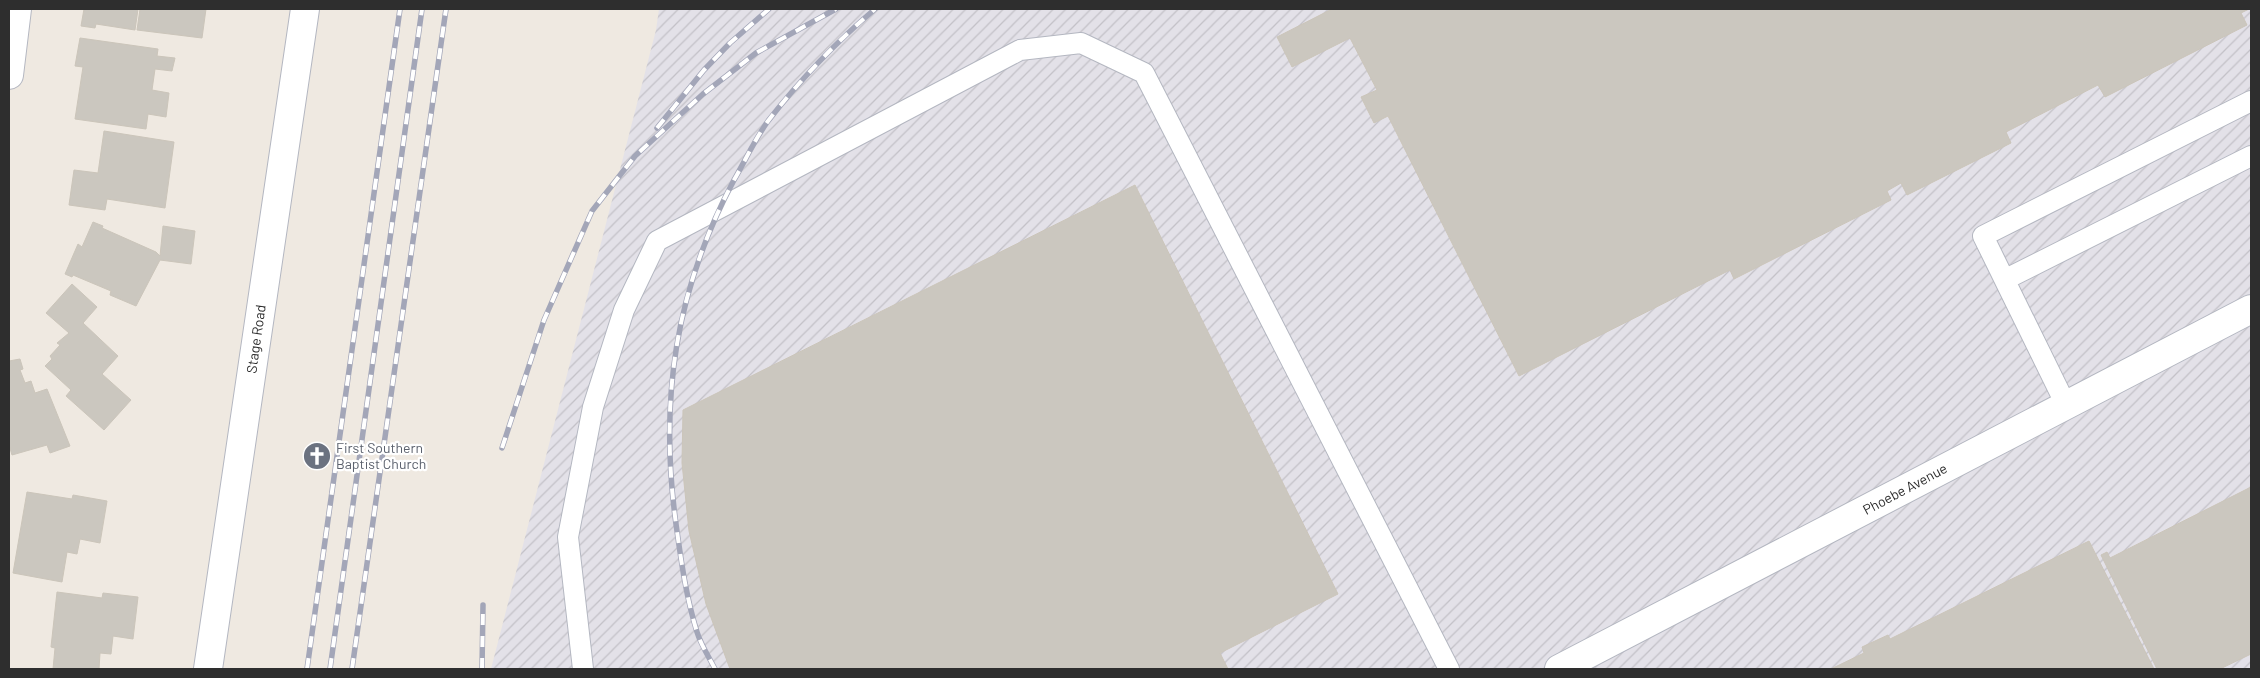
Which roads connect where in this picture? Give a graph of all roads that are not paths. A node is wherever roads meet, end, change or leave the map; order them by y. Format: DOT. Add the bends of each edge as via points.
graph roads {
  1 [pos="17,9"];
  2 [pos="305,9"];
  3 [pos="9,75"];
  4 [pos="2251,101"];
  5 [pos="2251,156"];
  6 [pos="2006,279"];
  7 [pos="2251,309"];
  8 [pos="2066,405"];
  9 [pos="1446,668"];
  10 [pos="208,669"];
  11 [pos="583,669"];
  12 [pos="1559,669"];
  1 -- 3 [label="street"];
  2 -- 10 [label="street, Stage Road"];
  4 -- 6 [label="lane" via="1983,236"];
  5 -- 6 [label="lane"];
  6 -- 8 [label="lane"];
  7 -- 8 [label="street, Phoebe Avenue"];
  8 -- 12 [label="street, Phoebe Avenue"];
  9 -- 11 [label="lane" via="1144,73 1081,43 1020,50 657,241 624,310 593,407 568,537"];
}
